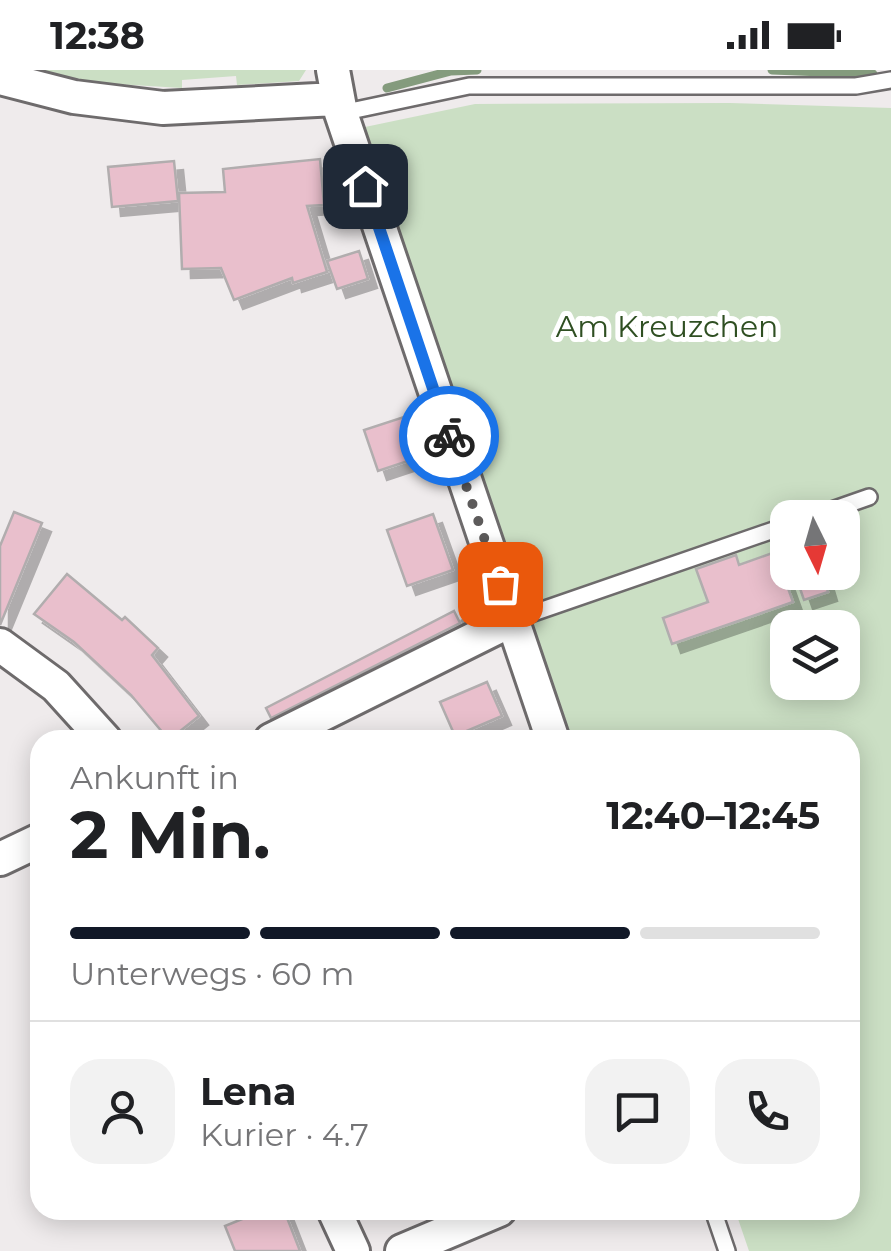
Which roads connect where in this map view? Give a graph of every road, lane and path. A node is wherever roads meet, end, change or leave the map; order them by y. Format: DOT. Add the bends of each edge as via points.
graph roads {
  1 [pos="724,77"];
  2 [pos="0,78"];
  3 [pos="891,80"];
  4 [pos="337,94"];
  5 [pos="869,497"];
  6 [pos="860,500"];
  7 [pos="770,531"];
  8 [pos="512,620"];
  9 [pos="0,645"];
  10 [pos="95,730"];
  11 [pos="291,730"];
  12 [pos="550,730"];
  13 [pos="30,845"];
  14 [pos="0,859"];
  15 [pos="338,1220"];
  16 [pos="475,1220"];
  17 [pos="716,1220"];
  18 [pos="352,1251"];
  19 [pos="402,1251"];
  20 [pos="727,1251"];
  1 -- 3 [label="lane" via="856,86"];
  1 -- 4 [label="lane"];
  2 -- 4 [label="street" via="74,97 163,108"];
  4 -- 8 [label="street"];
  5 -- 6 [label="lane"];
  7 -- 8 [label="lane"];
  8 -- 11 [label="street"];
  8 -- 12 [label="street"];
  9 -- 10 [label="street" via="56,686"];
  13 -- 14 [label="street"];
  15 -- 18 [label="street"];
  16 -- 19 [label="street"];
  17 -- 20 [label="lane"];
}
